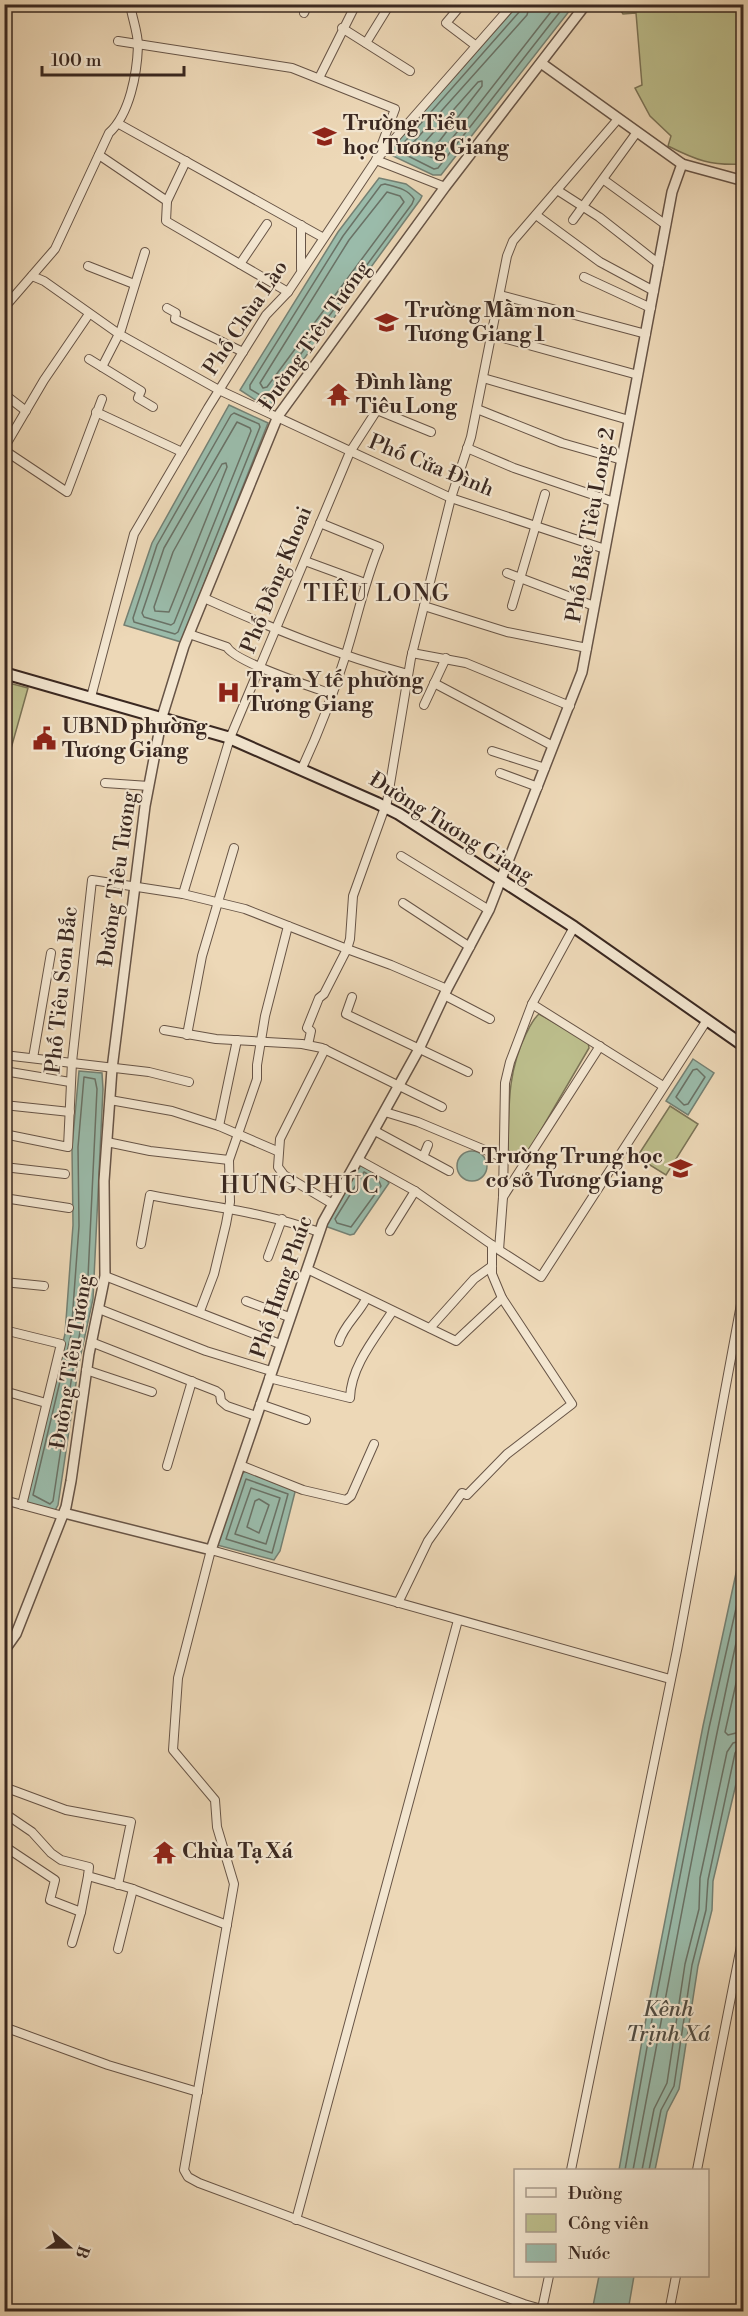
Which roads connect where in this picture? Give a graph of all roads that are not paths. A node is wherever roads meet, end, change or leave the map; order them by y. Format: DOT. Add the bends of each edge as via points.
graph roads {
  1 [pos="130,4"];
  2 [pos="356,4"];
  3 [pos="390,4"];
  4 [pos="513,4"];
  5 [pos="586,4"];
  6 [pos="457,6"];
  7 [pos="342,28"];
  8 [pos="118,41"];
  9 [pos="366,43"];
  10 [pos="138,45"];
  11 [pos="475,45"];
  12 [pos="541,63"];
  13 [pos="410,71"];
  14 [pos="319,78"];
  15 [pos="618,119"];
  16 [pos="119,124"];
  17 [pos="637,132"];
  18 [pos="99,155"];
  19 [pos="376,160"];
  20 [pos="186,161"];
  21 [pos="682,164"];
  22 [pos="604,180"];
  23 [pos="744,182"];
  24 [pos="445,187"];
  25 [pos="557,190"];
  26 [pos="167,201"];
  27 [pos="584,206"];
  28 [pos="536,215"];
  29 [pos="573,220"];
  30 [pos="267,224"];
  31 [pos="301,225"];
  32 [pos="666,225"];
  33 [pos="322,237"];
  34 [pos="144,252"];
  35 [pos="240,264"];
  36 [pos="659,264"];
  37 [pos="88,266"];
  38 [pos="301,270"];
  39 [pos="32,276"];
  40 [pos="584,277"];
  41 [pos="134,284"];
  42 [pos="654,291"];
  43 [pos="288,292"];
  44 [pos="500,295"];
  45 [pos="167,308"];
  46 [pos="651,308"];
  47 [pos="4,309"];
  48 [pos="89,314"];
  49 [pos="119,334"];
  50 [pos="646,334"];
  51 [pos="492,335"];
  52 [pos="243,352"];
  53 [pos="89,359"];
  54 [pos="102,367"];
  55 [pos="638,375"];
  56 [pos="483,378"];
  57 [pos="219,390"];
  58 [pos="4,394"];
  59 [pos="102,399"];
  60 [pos="153,407"];
  61 [pos="477,409"];
  62 [pos="26,411"];
  63 [pos="96,412"];
  64 [pos="278,416"];
  65 [pos="629,420"];
  66 [pos="431,432"];
  67 [pos="5,446"];
  68 [pos="467,448"];
  69 [pos="182,452"];
  70 [pos="350,452"];
  71 [pos="622,460"];
  72 [pos="545,494"];
  73 [pos="451,498"];
  74 [pos="614,502"];
  75 [pos="320,523"];
  76 [pos="534,527"];
  77 [pos="605,549"];
  78 [pos="304,561"];
  79 [pos="507,573"];
  80 [pos="519,578"];
  81 [pos="365,583"];
  82 [pos="204,598"];
  83 [pos="424,606"];
  84 [pos="513,606"];
  85 [pos="594,606"];
  86 [pos="276,630"];
  87 [pos="189,634"];
  88 [pos="587,648"];
  89 [pos="412,654"];
  90 [pos="346,656"];
  91 [pos="446,658"];
  92 [pos="261,667"];
  93 [pos="4,673"];
  94 [pos="408,674"];
  95 [pos="434,683"];
  96 [pos="332,694"];
  97 [pos="92,697"];
  98 [pos="424,705"];
  99 [pos="570,706"];
  100 [pos="162,717"];
  101 [pos="230,738"];
  102 [pos="553,746"];
  103 [pos="492,751"];
  104 [pos="302,768"];
  105 [pos="545,768"];
  106 [pos="500,773"];
  107 [pos="105,783"];
  108 [pos="149,786"];
  109 [pos="538,787"];
  110 [pos="386,807"];
  111 [pos="234,848"];
  112 [pos="401,856"];
  113 [pos="501,882"];
  114 [pos="135,886"];
  115 [pos="183,894"];
  116 [pos="217,902"];
  117 [pos="403,903"];
  118 [pos="489,910"];
  119 [pos="288,926"];
  120 [pos="574,927"];
  121 [pos="470,947"];
  122 [pos="346,950"];
  123 [pos="51,953"];
  124 [pos="445,992"];
  125 [pos="352,997"];
  126 [pos="532,1004"];
  127 [pos="490,1019"];
  128 [pos="707,1020"];
  129 [pos="164,1030"];
  130 [pos="187,1035"];
  131 [pos="237,1040"];
  132 [pos="260,1041"];
  133 [pos="308,1045"];
  134 [pos="600,1046"];
  135 [pos="744,1046"];
  136 [pos="325,1049"];
  137 [pos="419,1049"];
  138 [pos="4,1055"];
  139 [pos="33,1058"];
  140 [pos="72,1062"];
  141 [pos="112,1069"];
  142 [pos="4,1071"];
  143 [pos="468,1072"];
  144 [pos="70,1082"];
  145 [pos="189,1082"];
  146 [pos="400,1085"];
  147 [pos="663,1086"];
  148 [pos="110,1100"];
  149 [pos="4,1105"];
  150 [pos="442,1107"];
  151 [pos="70,1112"];
  152 [pos="385,1112"];
  153 [pos="219,1126"];
  154 [pos="375,1131"];
  155 [pos="237,1133"];
  156 [pos="4,1134"];
  157 [pos="107,1142"];
  158 [pos="428,1145"];
  159 [pos="278,1151"];
  160 [pos="423,1157"];
  161 [pos="504,1158"];
  162 [pos="229,1160"];
  163 [pos="359,1160"];
  164 [pos="4,1167"];
  165 [pos="449,1171"];
  166 [pos="65,1174"];
  167 [pos="415,1191"];
  168 [pos="503,1197"];
  169 [pos="4,1198"];
  170 [pos="331,1203"];
  171 [pos="229,1207"];
  172 [pos="69,1208"];
  173 [pos="282,1219"];
  174 [pos="390,1231"];
  175 [pos="319,1232"];
  176 [pos="141,1244"];
  177 [pos="495,1247"];
  178 [pos="268,1257"];
  179 [pos="492,1266"];
  180 [pos="307,1269"];
  181 [pos="105,1276"];
  182 [pos="4,1282"];
  183 [pos="44,1286"];
  184 [pos="744,1288"];
  185 [pos="502,1298"];
  186 [pos="366,1299"];
  187 [pos="246,1301"];
  188 [pos="99,1309"];
  189 [pos="200,1311"];
  190 [pos="392,1312"];
  191 [pos="289,1317"];
  192 [pos="430,1328"];
  193 [pos="4,1330"];
  194 [pos="91,1342"];
  195 [pos="339,1342"];
  196 [pos="280,1344"];
  197 [pos="86,1370"];
  198 [pos="270,1375"];
  199 [pos="192,1381"];
  200 [pos="4,1391"];
  201 [pos="152,1392"];
  202 [pos="46,1403"];
  203 [pos="260,1404"];
  204 [pos="256,1416"];
  205 [pos="306,1420"];
  206 [pos="374,1444"];
  207 [pos="240,1465"];
  208 [pos="167,1466"];
  209 [pos="4,1500"];
  210 [pos="22,1505"];
  211 [pos="64,1514"];
  212 [pos="211,1550"];
  213 [pos="398,1604"];
  214 [pos="458,1620"];
  215 [pos="4,1651"];
  216 [pos="670,1679"];
  217 [pos="6,1791"];
  218 [pos="4,1813"];
  219 [pos="4,1846"];
  220 [pos="88,1876"];
  221 [pos="118,1885"];
  222 [pos="134,1889"];
  223 [pos="81,1912"];
  224 [pos="226,1925"];
  225 [pos="744,1931"];
  226 [pos="72,1942"];
  227 [pos="118,1949"];
  228 [pos="4,2027"];
  229 [pos="198,2092"];
  230 [pos="571,2169"];
  231 [pos="697,2169"];
  232 [pos="296,2220"];
  233 [pos="549,2277"];
  234 [pos="676,2277"];
  235 [pos="542,2309"];
  236 [pos="552,2312"];
  237 [pos="669,2312"];
  1 -- 10 [label="street"];
  2 -- 7 [label="street"];
  3 -- 9 [label="street"];
  4 -- 11 [label="street, Phố Chùa Lào"];
  5 -- 12 [label="street, Đường Tiêu Tương"];
  6 -- 11 [label="street" via="446,23"];
  7 -- 9 [label="street"];
  7 -- 14 [label="street"];
  8 -- 10 [label="street"];
  9 -- 13 [label="street"];
  10 -- 14 [label="street" via="292,68"];
  10 -- 16 [label="street" via="133,81"];
  11 -- 19 [label="street, Phố Chùa Lào"];
  12 -- 15 [label="street"];
  12 -- 24 [label="street, Đường Tiêu Tương"];
  14 -- 19 [label="street" via="395,109"];
  15 -- 17 [label="street"];
  15 -- 25 [label="street"];
  16 -- 18 [label="street" via="109,133"];
  16 -- 20 [label="street"];
  17 -- 21 [label="street"];
  17 -- 22 [label="street"];
  18 -- 26 [label="street"];
  18 -- 39 [label="street" via="55,249"];
  19 -- 24 [label="street"];
  19 -- 33 [label="street, Phố Chùa Lào"];
  20 -- 26 [label="street"];
  20 -- 31 [label="street"];
  21 -- 23 [label="street"];
  21 -- 32 [label="street, Phố Bắc Tiêu Long 2"];
  22 -- 27 [label="street"];
  22 -- 32 [label="street"];
  24 -- 64 [label="street, Đường Tiêu Tương"];
  25 -- 27 [label="street"];
  25 -- 28 [label="street"];
  26 -- 35 [label="street" via="165,221"];
  27 -- 29 [label="street"];
  27 -- 36 [label="street"];
  28 -- 42 [label="street" via="600,262"];
  28 -- 44 [label="street" via="513,241"];
  30 -- 35 [label="street"];
  31 -- 33 [label="street"];
  31 -- 38 [label="street"];
  32 -- 36 [label="street, Phố Bắc Tiêu Long 2"];
  33 -- 38 [label="street, Phố Chùa Lào"];
  34 -- 41 [label="street"];
  35 -- 43 [label="street"];
  36 -- 42 [label="street, Phố Bắc Tiêu Long 2"];
  37 -- 41 [label="street"];
  38 -- 43 [label="street, Phố Chùa Lào"];
  39 -- 47 [label="street"];
  39 -- 48 [label="street, Phố Cửa Đình"];
  40 -- 46 [label="street"];
  41 -- 49 [label="street"];
  42 -- 46 [label="street, Phố Bắc Tiêu Long 2"];
  43 -- 52 [label="street, Phố Chùa Lào" via="266,315"];
  44 -- 50 [label="street"];
  44 -- 51 [label="street"];
  45 -- 52 [label="street" via="176,313 175,319"];
  46 -- 50 [label="street, Phố Bắc Tiêu Long 2"];
  48 -- 49 [label="street, Phố Cửa Đình"];
  48 -- 62 [label="street"];
  49 -- 54 [label="street"];
  49 -- 57 [label="street, Phố Cửa Đình"];
  50 -- 55 [label="street, Phố Bắc Tiêu Long 2"];
  51 -- 55 [label="street"];
  51 -- 56 [label="street"];
  52 -- 57 [label="street, Phố Chùa Lào"];
  53 -- 54 [label="street"];
  54 -- 60 [label="street" via="141,391 138,398"];
  55 -- 65 [label="street, Phố Bắc Tiêu Long 2"];
  56 -- 61 [label="street"];
  56 -- 65 [label="street"];
  57 -- 64 [label="street, Phố Cửa Đình"];
  57 -- 69 [label="street, Phố Chùa Lào"];
  58 -- 62 [label="street"];
  59 -- 63 [label="street"];
  61 -- 68 [label="street"];
  61 -- 71 [label="street"];
  62 -- 67 [label="street"];
  63 -- 67 [label="street" via="67,492"];
  63 -- 69 [label="street"];
  64 -- 70 [label="street, Phố Cửa Đình"];
  64 -- 82 [label="street, Đường Tiêu Tương"];
  65 -- 71 [label="street, Phố Bắc Tiêu Long 2"];
  66 -- 70 [label="street, Phố Đồng Khoai" via="377,410"];
  68 -- 73 [label="street"];
  68 -- 74 [label="street"];
  69 -- 97 [label="street, Phố Chùa Lào" via="134,534"];
  70 -- 73 [label="street, Phố Cửa Đình"];
  70 -- 75 [label="street, Phố Đồng Khoai"];
  71 -- 74 [label="street, Phố Bắc Tiêu Long 2"];
  72 -- 76 [label="street"];
  73 -- 76 [label="street, Phố Cửa Đình"];
  73 -- 83 [label="street"];
  74 -- 77 [label="street, Phố Bắc Tiêu Long 2"];
  75 -- 78 [label="street, Phố Đồng Khoai"];
  75 -- 81 [label="street" via="379,547"];
  76 -- 77 [label="street, Phố Cửa Đình"];
  76 -- 80 [label="street"];
  77 -- 85 [label="street, Phố Bắc Tiêu Long 2"];
  78 -- 81 [label="street"];
  78 -- 86 [label="street, Phố Đồng Khoai"];
  79 -- 80 [label="street"];
  80 -- 84 [label="street"];
  80 -- 85 [label="street"];
  81 -- 90 [label="street"];
  82 -- 86 [label="street"];
  82 -- 87 [label="street, Đường Tiêu Tương"];
  83 -- 88 [label="street" via="507,633"];
  83 -- 89 [label="street"];
  85 -- 88 [label="street, Phố Bắc Tiêu Long 2"];
  86 -- 90 [label="street"];
  86 -- 92 [label="street, Phố Đồng Khoai"];
  87 -- 92 [label="street" via="227,647 230,654"];
  87 -- 100 [label="street, Đường Tiêu Tương"];
  88 -- 99 [label="street, Phố Bắc Tiêu Long 2"];
  89 -- 91 [label="street"];
  89 -- 94 [label="street"];
  90 -- 94 [label="street"];
  90 -- 96 [label="street"];
  91 -- 95 [label="street"];
  91 -- 99 [label="street"];
  92 -- 96 [label="street"];
  92 -- 101 [label="street, Phố Đồng Khoai"];
  93 -- 97 [label="main road, Đường Tương Giang"];
  94 -- 110 [label="street"];
  95 -- 98 [label="street"];
  95 -- 102 [label="street"];
  96 -- 104 [label="street"];
  97 -- 100 [label="main road, Đường Tương Giang"];
  99 -- 102 [label="street, Phố Bắc Tiêu Long 2"];
  100 -- 101 [label="main road, Đường Tương Giang"];
  100 -- 108 [label="street, Đường Tiêu Tương"];
  101 -- 104 [label="main road, Đường Tương Giang"];
  101 -- 115 [label="street, Phố Đồng Khoai"];
  102 -- 105 [label="street, Phố Bắc Tiêu Long 2"];
  103 -- 105 [label="street"];
  104 -- 110 [label="main road, Đường Tương Giang"];
  105 -- 109 [label="street, Phố Bắc Tiêu Long 2"];
  106 -- 109 [label="street"];
  107 -- 108 [label="street"];
  108 -- 114 [label="street, Đường Tiêu Tương"];
  109 -- 113 [label="street, Phố Bắc Tiêu Long 2"];
  110 -- 113 [label="main road, Đường Tương Giang"];
  110 -- 122 [label="street" via="353,896"];
  111 -- 116 [label="street"];
  112 -- 118 [label="street"];
  113 -- 118 [label="street, Phố Hưng Phúc"];
  113 -- 120 [label="main road, Đường Tương Giang"];
  114 -- 115 [label="street"];
  114 -- 140 [label="street, Phố Tiêu Sơn Bắc" via="92,880"];
  114 -- 141 [label="street, Đường Tiêu Tương"];
  115 -- 116 [label="street"];
  116 -- 119 [label="street"];
  116 -- 130 [label="street"];
  117 -- 121 [label="street"];
  118 -- 121 [label="street, Phố Hưng Phúc"];
  119 -- 122 [label="street"];
  119 -- 132 [label="street"];
  120 -- 126 [label="street"];
  120 -- 128 [label="main road, Đường Tương Giang"];
  121 -- 124 [label="street, Phố Hưng Phúc"];
  122 -- 124 [label="street" via="392,965"];
  122 -- 133 [label="street" via="307,1028 311,1031"];
  123 -- 139 [label="street"];
  124 -- 127 [label="street"];
  124 -- 137 [label="street, Phố Hưng Phúc"];
  125 -- 137 [label="street" via="346,1014"];
  126 -- 134 [label="street"];
  126 -- 161 [label="street" via="505,1083"];
  128 -- 135 [label="main road, Đường Tương Giang"];
  128 -- 147 [label="street"];
  129 -- 130 [label="street"];
  130 -- 131 [label="street"];
  131 -- 132 [label="street"];
  131 -- 153 [label="street"];
  132 -- 133 [label="street"];
  132 -- 155 [label="street" via="257,1079"];
  133 -- 136 [label="street"];
  134 -- 147 [label="street"];
  134 -- 168 [label="street"];
  136 -- 146 [label="street"];
  136 -- 159 [label="street" via="280,1139"];
  137 -- 143 [label="street"];
  137 -- 146 [label="street, Phố Hưng Phúc"];
  138 -- 139 [label="street"];
  139 -- 140 [label="street"];
  140 -- 141 [label="street"];
  140 -- 144 [label="street, Phố Tiêu Sơn Bắc"];
  141 -- 145 [label="street" via="149,1072"];
  141 -- 148 [label="street, Đường Tiêu Tương"];
  142 -- 144 [label="street"];
  144 -- 151 [label="street, Phố Tiêu Sơn Bắc"];
  146 -- 150 [label="street"];
  146 -- 152 [label="street, Phố Hưng Phúc"];
  147 -- 177 [label="street" via="541,1277"];
  148 -- 153 [label="street" via="172,1111"];
  148 -- 157 [label="street, Đường Tiêu Tương"];
  149 -- 151 [label="street"];
  151 -- 156 [label="street, Phố Tiêu Sơn Bắc" via="68,1147"];
  152 -- 154 [label="street, Phố Hưng Phúc"];
  152 -- 161 [label="street"];
  153 -- 155 [label="street"];
  154 -- 160 [label="street"];
  154 -- 163 [label="street, Phố Hưng Phúc"];
  155 -- 159 [label="street"];
  155 -- 162 [label="street"];
  157 -- 162 [label="street"];
  157 -- 181 [label="street, Đường Tiêu Tương"];
  158 -- 160 [label="street"];
  159 -- 170 [label="street" via="278,1167 284,1175"];
  160 -- 165 [label="street"];
  161 -- 168 [label="street"];
  162 -- 171 [label="street"];
  163 -- 167 [label="street"];
  163 -- 170 [label="street, Phố Hưng Phúc"];
  164 -- 166 [label="street"];
  167 -- 174 [label="street"];
  167 -- 177 [label="street"];
  168 -- 177 [label="street"];
  169 -- 172 [label="street"];
  170 -- 175 [label="street, Phố Hưng Phúc"];
  171 -- 173 [label="street"];
  171 -- 176 [label="street" via="150,1195"];
  171 -- 189 [label="street" via="214,1274"];
  173 -- 175 [label="street"];
  173 -- 178 [label="street"];
  175 -- 180 [label="street, Phố Hưng Phúc"];
  177 -- 179 [label="street"];
  179 -- 185 [label="street"];
  179 -- 192 [label="street" via="474,1279"];
  180 -- 186 [label="street"];
  180 -- 191 [label="street, Phố Hưng Phúc"];
  181 -- 188 [label="street, Đường Tiêu Tương"];
  181 -- 189 [label="street"];
  182 -- 183 [label="street"];
  184 -- 216 [label="street"];
  185 -- 192 [label="street" via="456,1341"];
  185 -- 213 [label="street" via="572,1404 507,1454 468,1495 462,1493 428,1541"];
  186 -- 190 [label="street"];
  186 -- 195 [label="street" via="358,1315 344,1327"];
  187 -- 191 [label="street"];
  188 -- 194 [label="street, Đường Tiêu Tương"];
  188 -- 198 [label="street"];
  189 -- 196 [label="street"];
  190 -- 192 [label="street"];
  190 -- 198 [label="street" via="356,1371 350,1384 350,1398"];
  191 -- 196 [label="street, Phố Hưng Phúc"];
  193 -- 202 [label="street" via="62,1344"];
  194 -- 197 [label="street, Đường Tiêu Tương"];
  194 -- 199 [label="street"];
  196 -- 198 [label="street, Phố Hưng Phúc"];
  197 -- 201 [label="street"];
  197 -- 211 [label="street, Đường Tiêu Tương"];
  198 -- 203 [label="street, Phố Hưng Phúc"];
  199 -- 204 [label="street" via="220,1394 227,1406"];
  199 -- 208 [label="street"];
  200 -- 202 [label="street"];
  202 -- 210 [label="street"];
  203 -- 204 [label="street, Phố Hưng Phúc"];
  203 -- 205 [label="street"];
  204 -- 207 [label="street, Phố Hưng Phúc"];
  206 -- 207 [label="street" via="346,1500 303,1490"];
  207 -- 212 [label="street, Phố Hưng Phúc"];
  209 -- 210 [label="street"];
  210 -- 211 [label="street"];
  211 -- 212 [label="street"];
  211 -- 215 [label="street, Đường Tiêu Tương" via="16,1634"];
  212 -- 213 [label="street"];
  212 -- 224 [label="street" via="178,1678 172,1744 174,1755 215,1800 217,1827 234,1881"];
  213 -- 214 [label="street"];
  214 -- 216 [label="street"];
  214 -- 232 [label="street"];
  216 -- 230 [label="street"];
  217 -- 221 [label="street" via="66,1810 131,1821"];
  218 -- 220 [label="street" via="32,1832 61,1860 89,1868"];
  219 -- 223 [label="street" via="55,1880 50,1900"];
  220 -- 221 [label="street"];
  220 -- 223 [label="street"];
  221 -- 222 [label="street"];
  222 -- 224 [label="street"];
  222 -- 227 [label="street"];
  223 -- 226 [label="street"];
  224 -- 229 [label="street"];
  225 -- 231 [label="street"];
  228 -- 229 [label="street"];
  229 -- 232 [label="street" via="184,2157 188,2177"];
  232 -- 235 [label="street"];
  233 -- 235 [label="street"];
  234 -- 237 [label="street"];
  235 -- 236 [label="street"];
}
